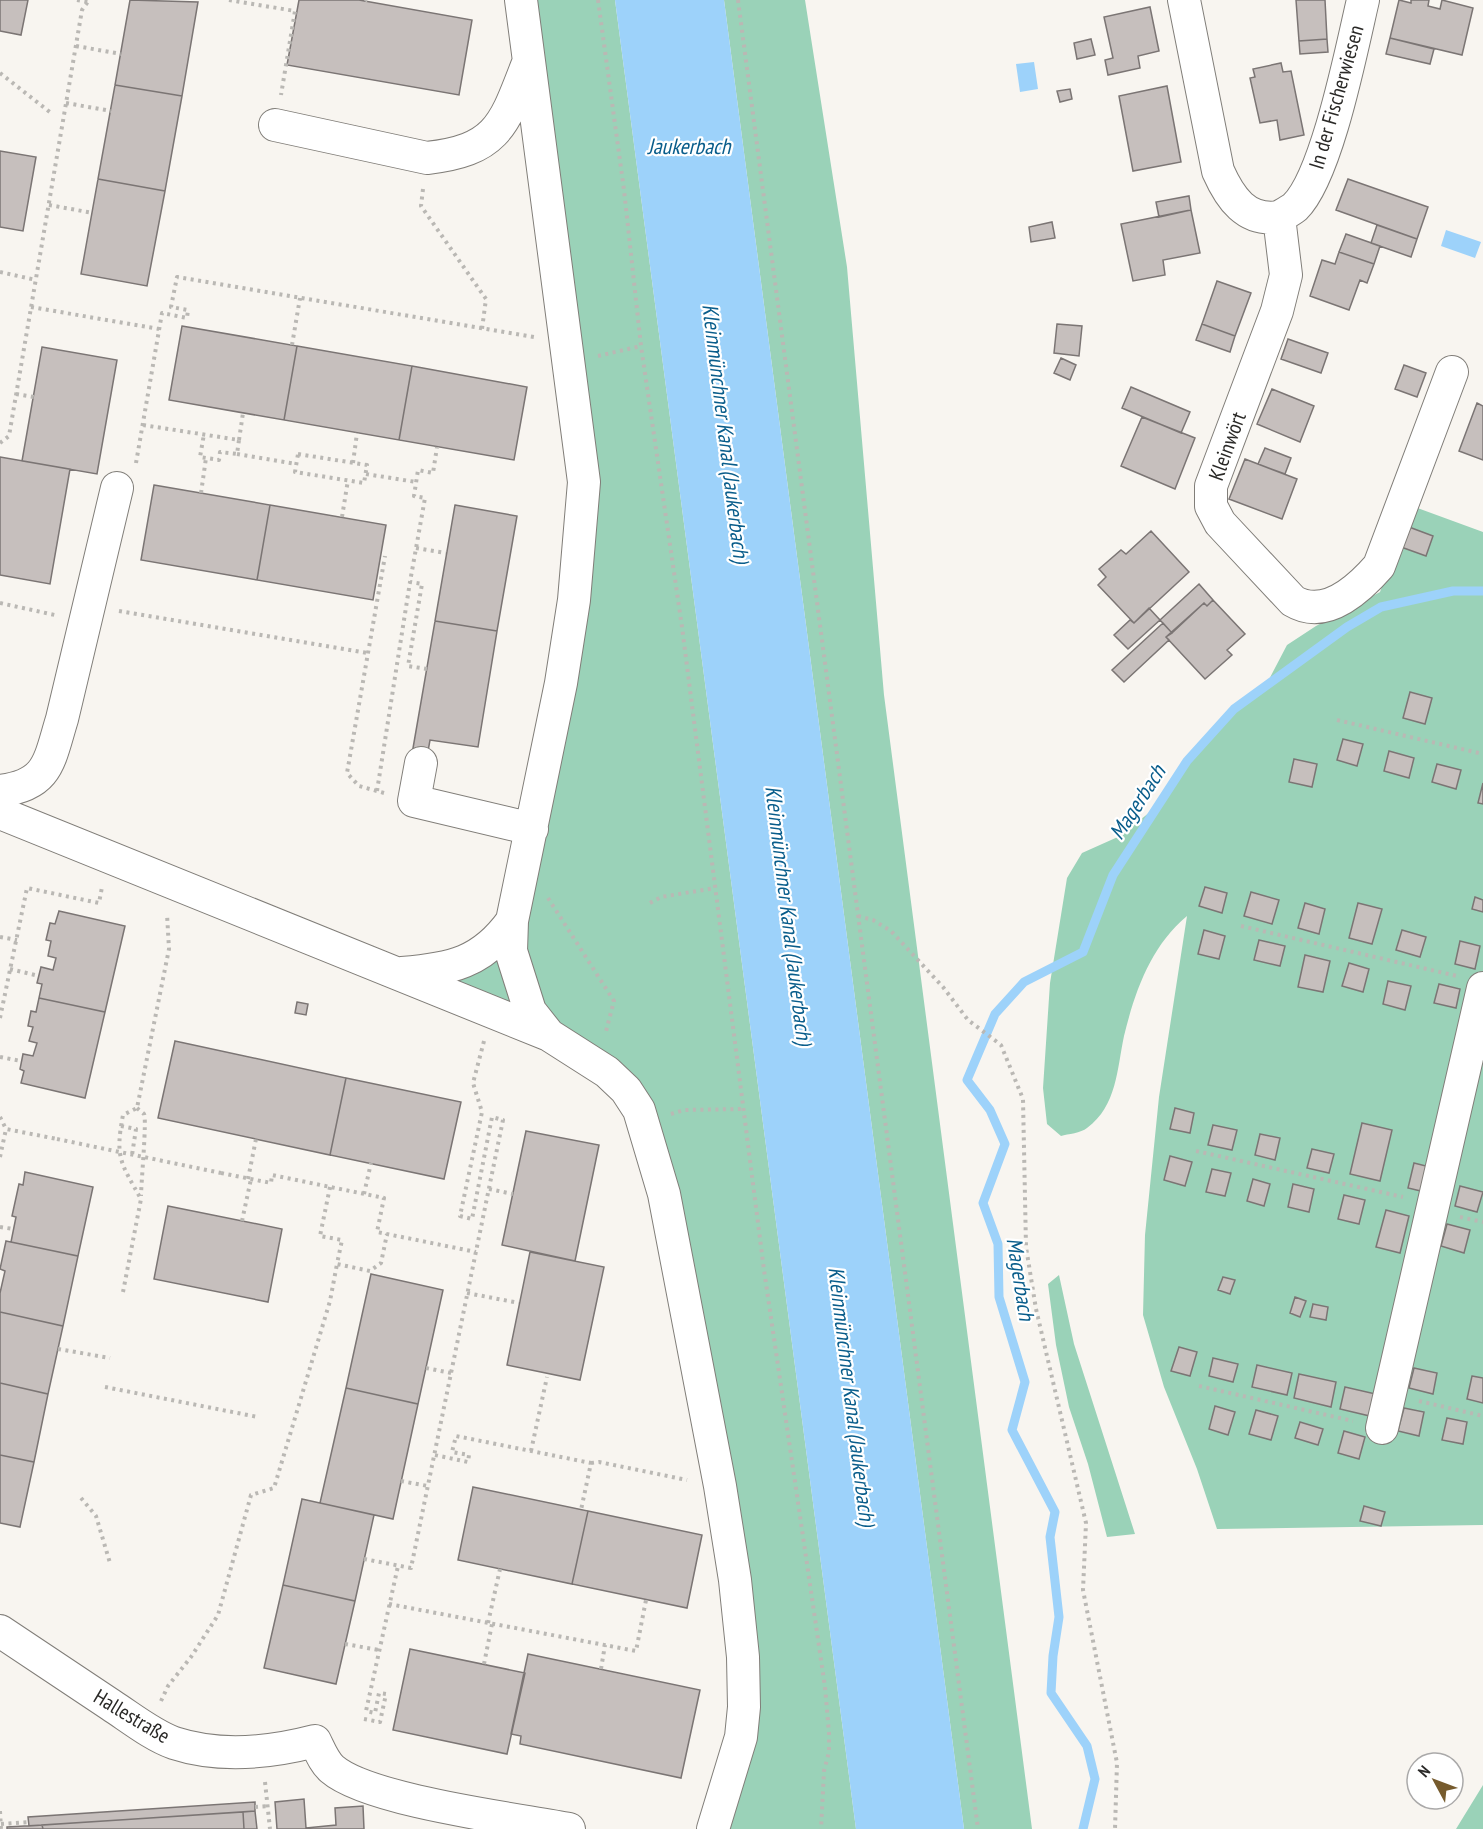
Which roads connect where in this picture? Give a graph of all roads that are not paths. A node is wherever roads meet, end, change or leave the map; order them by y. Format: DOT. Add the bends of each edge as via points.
graph roads {
  1 [pos="521,0"];
  2 [pos="1184,0"];
  3 [pos="1363,0"];
  4 [pos="529,60"];
  5 [pos="275,124"];
  6 [pos="1279,217"];
  7 [pos="1452,372"];
  8 [pos="126,478"];
  9 [pos="421,763"];
  10 [pos="0,791"];
  11 [pos="0,813"];
  12 [pos="532,829"];
  13 [pos="512,921"];
  14 [pos="396,974"];
  15 [pos="1472,982"];
  16 [pos="549,1035"];
  17 [pos="1382,1428"];
  18 [pos="0,1631"];
  19 [pos="569,1829"];
  20 [pos="712,1829"];
  1 -- 4 [label="street"];
  2 -- 6 [label="street" via="1218,171 1238,206 1265,219"];
  3 -- 6 [label="street, In der Fischerwiesen" via="1322,156 1300,200"];
  4 -- 5 [label="street" via="511,106 492,135 474,148 427,158"];
  4 -- 12 [label="street" via="582,454 583,511 561,682"];
  6 -- 7 [label="street, Kleinwört" via="1286,275 1277,311 1211,486 1211,507 1220,523 1293,601 1304,607 1325,606 1366,582 1379,566"];
  8 -- 10 [label="street" via="51,755 41,776 22,788"];
  9 -- 12 [label="street" via="414,801"];
  11 -- 14 [label="street"];
  12 -- 13 [label="street"];
  13 -- 14 [label="street" via="479,956 453,966"];
  13 -- 16 [label="street" via="511,951 519,981 530,1011"];
  14 -- 16 [label="street"];
  15 -- 17 [label="street" via="1433,1204"];
  16 -- 20 [label="street" via="626,1090 639,1110 664,1194 720,1486 743,1657 741,1737"];
  18 -- 19 [label="street, Hallestraße" via="145,1728 173,1742 201,1750 239,1753 315,1742 332,1768 382,1791"];
}
